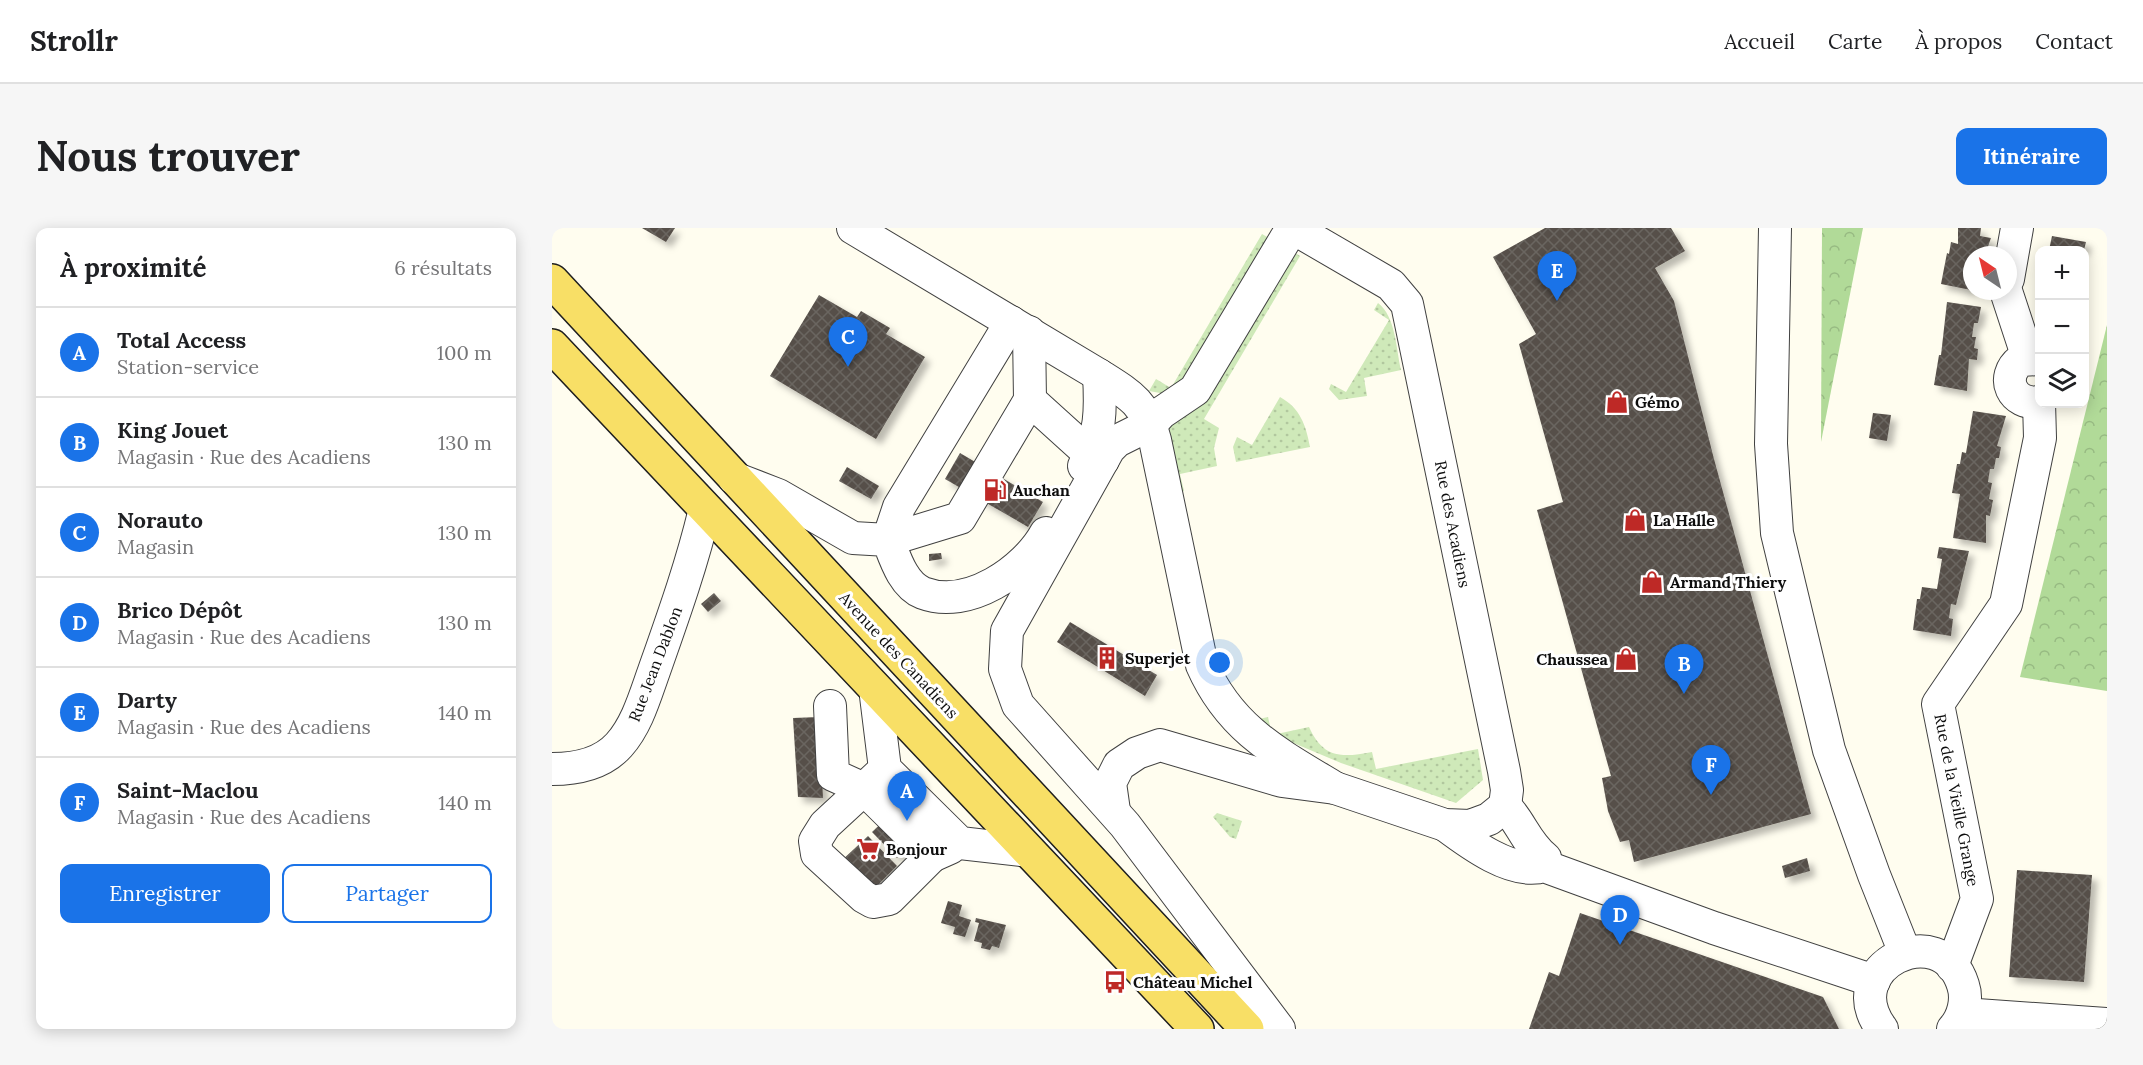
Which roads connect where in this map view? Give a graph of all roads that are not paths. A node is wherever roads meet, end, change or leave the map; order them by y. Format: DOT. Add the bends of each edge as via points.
graph roads {
  1 [pos="853,228"];
  2 [pos="1292,228"];
  3 [pos="1775,228"];
  4 [pos="2017,228"];
  5 [pos="2014,246"];
  6 [pos="552,281"];
  7 [pos="2010,300"];
  8 [pos="1020,327"];
  9 [pos="552,346"];
  10 [pos="2034,358"];
  11 [pos="1099,375"];
  12 [pos="1030,399"];
  13 [pos="2035,402"];
  14 [pos="2039,408"];
  15 [pos="1151,424"];
  16 [pos="1097,456"];
  17 [pos="734,478"];
  18 [pos="705,508"];
  19 [pos="888,540"];
  20 [pos="875,688"];
  21 [pos="830,706"];
  22 [pos="552,769"];
  23 [pos="875,779"];
  24 [pos="1335,788"];
  25 [pos="1505,806"];
  26 [pos="1114,811"];
  27 [pos="1445,825"];
  28 [pos="960,843"];
  29 [pos="1029,851"];
  30 [pos="932,856"];
  31 [pos="1544,866"];
  32 [pos="1905,953"];
  33 [pos="1952,966"];
  34 [pos="1874,981"];
  35 [pos="1958,1021"];
  36 [pos="2107,1024"];
  37 [pos="1197,1029"];
  38 [pos="1247,1029"];
  39 [pos="1279,1029"];
  40 [pos="1882,1029"];
  1 -- 8 [label="street"];
  2 -- 15 [label="street" via="1195,390"];
  2 -- 25 [label="street, Rue des Acadiens" via="1391,285 1407,304 1504,771"];
  3 -- 32 [label="street" via="1771,444 1777,534 1829,750"];
  4 -- 5 [label="street"];
  6 -- 17 [label="main road, Avenue des Canadiens"];
  7 -- 10 [label="street, Rue de la Vieille Grange"];
  8 -- 11 [label="street"];
  8 -- 12 [label="street"];
  8 -- 19 [label="street" via="899,507"];
  9 -- 18 [label="main road"];
  10 -- 13 [label="street, Rue de la Vieille Grange" via="2021,360 2011,371 2010,386 2024,402"];
  11 -- 15 [label="street" via="1131,395"];
  11 -- 16 [label="street" via="1102,416"];
  12 -- 16 [label="street"];
  12 -- 19 [label="street" via="960,518"];
  14 -- 33 [label="street, Rue de la Vieille Grange" via="2040,438 2006,604 1938,704 1977,899"];
  15 -- 16 [label="street"];
  15 -- 24 [label="street" via="1202,665 1210,684 1235,719 1265,746"];
  16 -- 19 [label="street" via="1037,549 1000,581 958,597 922,593 900,571"];
  16 -- 26 [label="street" via="1007,631 1005,669 1018,705"];
  17 -- 19 [label="street" via="778,495 853,538"];
  17 -- 38 [label="main road, Avenue des Canadiens"];
  18 -- 20 [label="main road"];
  18 -- 22 [label="street, Rue Jean Dablon" via="678,604 632,726 618,746 597,761 572,769"];
  20 -- 23 [label="street"];
  20 -- 29 [label="main road"];
  21 -- 23 [label="street" via="833,775"];
  23 -- 28 [label="street"];
  23 -- 30 [label="street"];
  23 -- 30 [label="street" via="825,825 815,841 817,854 873,902 889,899"];
  24 -- 26 [label="street" via="1282,781 1161,745 1137,753 1119,765 1110,783"];
  24 -- 27 [label="street"];
  25 -- 27 [label="street" via="1489,819 1470,826"];
  25 -- 31 [label="street" via="1517,818 1532,848 1545,858"];
  26 -- 39 [label="street"];
  27 -- 31 [label="street" via="1482,853 1532,870"];
  28 -- 29 [label="street"];
  28 -- 30 [label="street"];
  29 -- 37 [label="main road"];
  31 -- 34 [label="street"];
  32 -- 33 [label="street" via="1930,953"];
  32 -- 34 [label="street" via="1892,959"];
  33 -- 35 [label="street" via="1964,988"];
  34 -- 40 [label="street" via="1871,1008"];
  35 -- 36 [label="street"];
}
